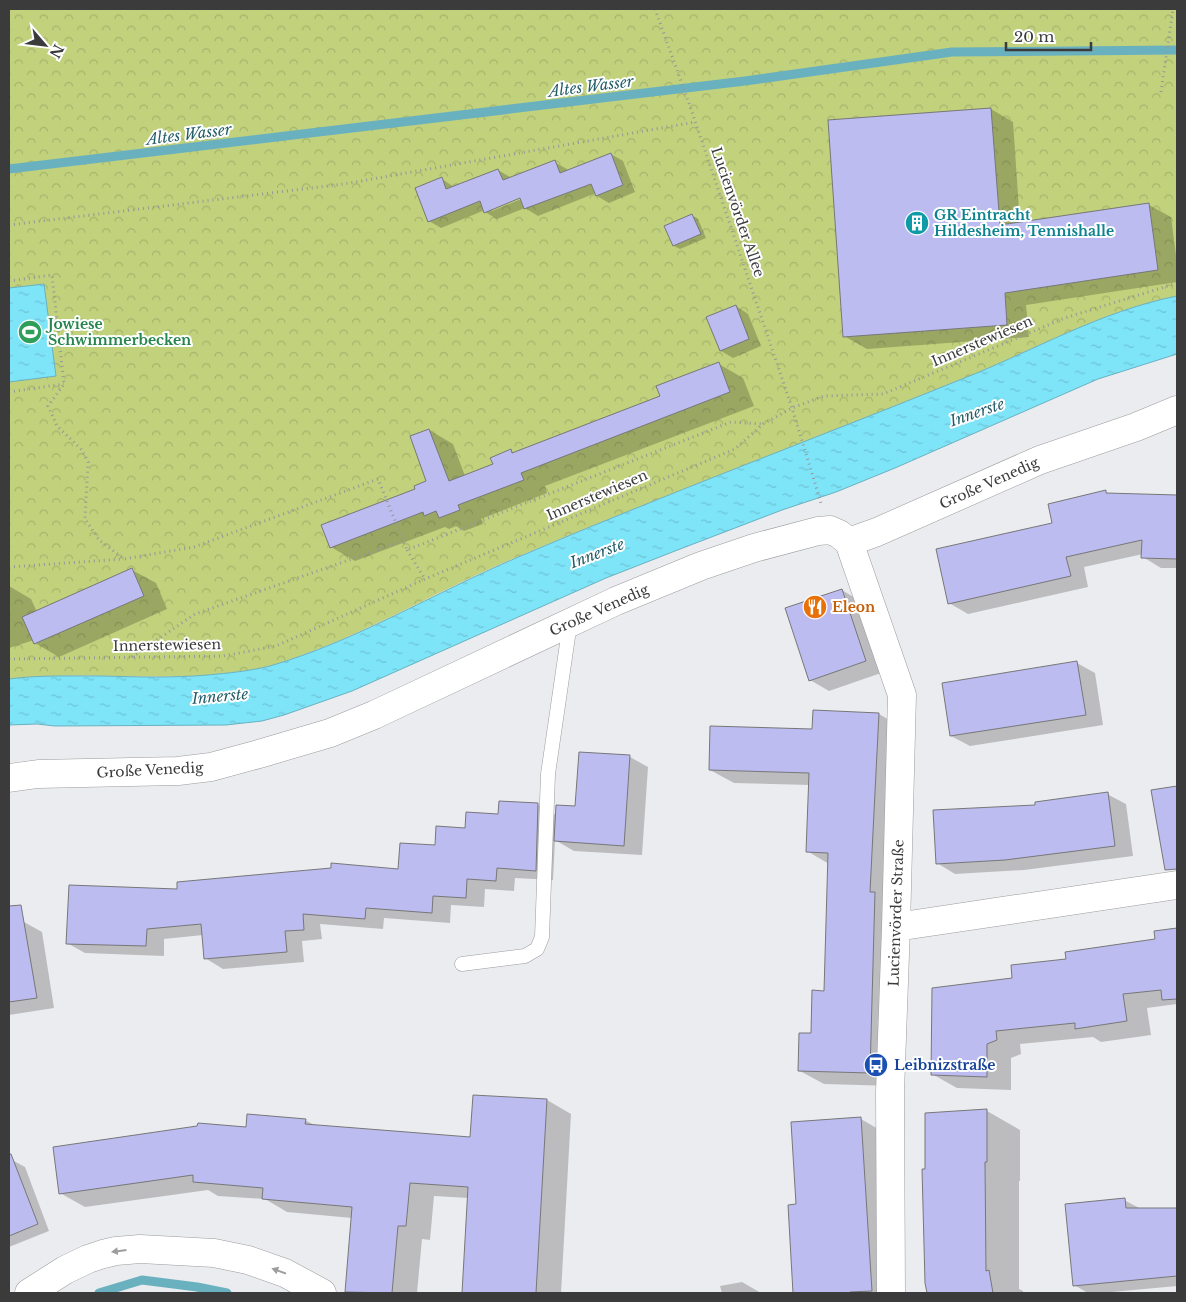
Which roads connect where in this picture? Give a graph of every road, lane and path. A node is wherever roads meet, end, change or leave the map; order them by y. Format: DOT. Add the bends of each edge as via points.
graph roads {
  1 [pos="655,9"];
  2 [pos="1173,9"];
  3 [pos="1161,92"];
  4 [pos="695,122"];
  5 [pos="9,225"];
  6 [pos="9,281"];
  7 [pos="1177,283"];
  8 [pos="64,384"];
  9 [pos="9,392"];
  10 [pos="792,408"];
  11 [pos="1177,410"];
  12 [pos="763,424"];
  13 [pos="823,508"];
  14 [pos="403,541"];
  15 [pos="848,542"];
  16 [pos="407,550"];
  17 [pos="124,559"];
  18 [pos="9,567"];
  19 [pos="425,579"];
  20 [pos="570,623"];
  21 [pos="132,658"];
  22 [pos="9,659"];
  23 [pos="9,778"];
  24 [pos="1177,885"];
  25 [pos="896,927"];
  26 [pos="462,964"];
  27 [pos="29,1293"];
  28 [pos="322,1293"];
  29 [pos="891,1293"];
  1 -- 4 [label="path, Lucienvörder Allee"];
  2 -- 3 [label="path"];
  4 -- 5 [label="path" via="344,184"];
  4 -- 10 [label="path, Lucienvörder Allee"];
  6 -- 8 [label="path" via="52,275"];
  7 -- 10 [label="path, Innerstewiesen" via="1065,318 883,394 824,396"];
  8 -- 9 [label="path"];
  8 -- 17 [label="path" via="48,406 57,426 82,450 88,462 86,519 99,540"];
  10 -- 12 [label="path, Innerstewiesen"];
  10 -- 13 [label="path, Lucienvörder Allee"];
  11 -- 15 [label="street, Große Venedig" via="1040,460"];
  12 -- 16 [label="path" via="731,422"];
  12 -- 19 [label="path, Innerstewiesen" via="735,449"];
  14 -- 16 [label="path"];
  14 -- 17 [label="path" via="378,479 194,547"];
  14 -- 21 [label="path" via="195,614"];
  15 -- 20 [label="street, Große Venedig" via="830,530 754,548 616,600"];
  15 -- 25 [label="street, Lucienvörder Straße" via="902,695"];
  16 -- 19 [label="path"];
  17 -- 18 [label="path"];
  19 -- 21 [label="path, Innerstewiesen" via="276,646 223,656"];
  20 -- 23 [label="street, Große Venedig" via="374,715 330,733 259,754 210,767"];
  20 -- 26 [label="lane" via="548,774 542,937 537,949 525,956"];
  21 -- 22 [label="path, Innerstewiesen"];
  24 -- 25 [label="street"];
  25 -- 29 [label="street, Lucienvörder Straße" via="890,1092"];
  28 -- 27 [label="street, one-way" via="286,1273 248,1260 214,1252 140,1249 116,1251 88,1259"];
}
